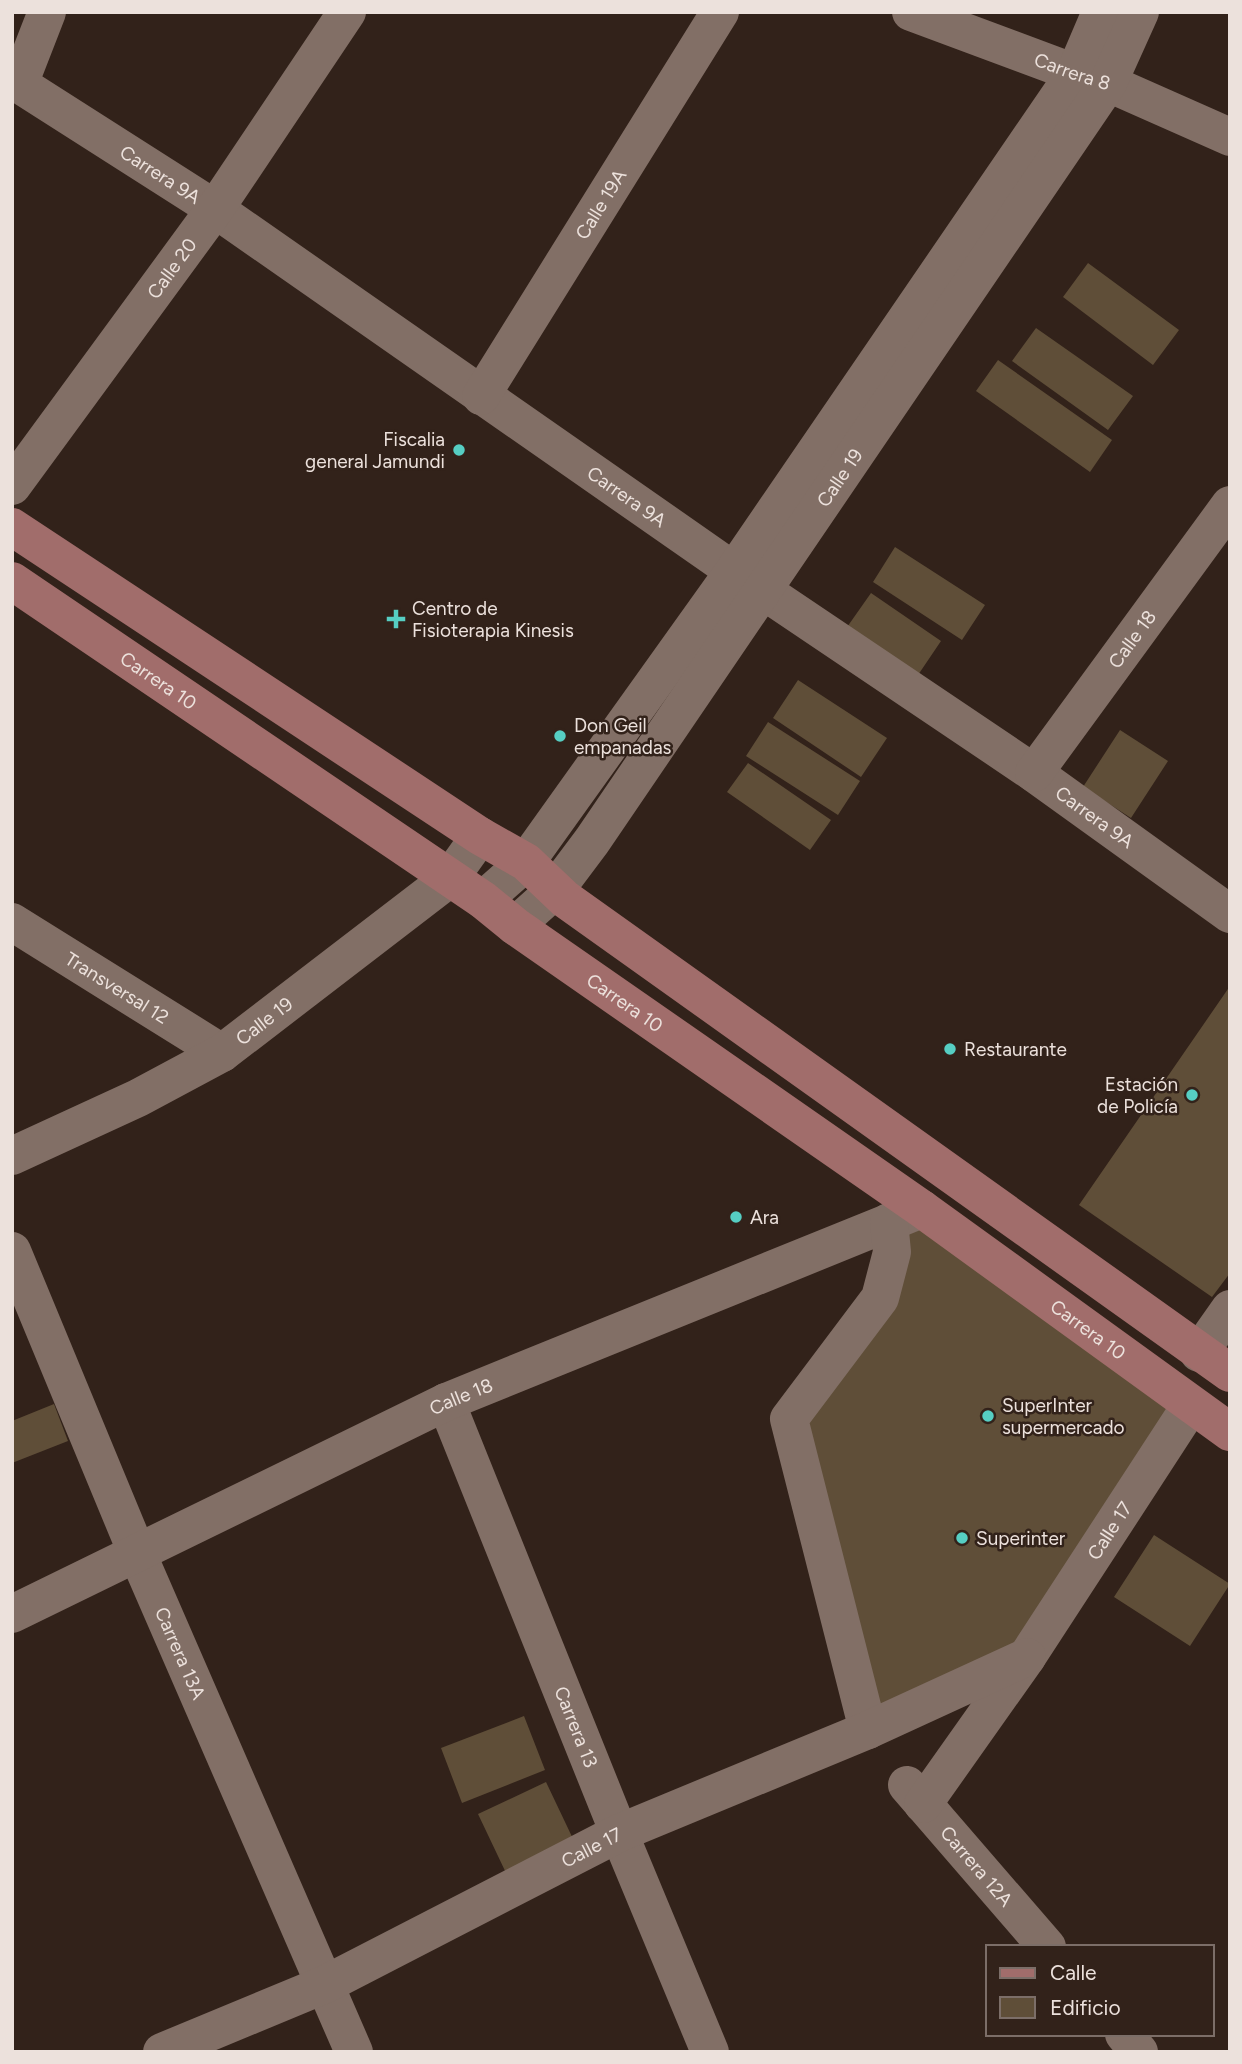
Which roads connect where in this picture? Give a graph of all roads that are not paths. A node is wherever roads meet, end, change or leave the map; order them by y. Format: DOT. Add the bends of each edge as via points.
graph roads {
  1 [pos="47,12"];
  2 [pos="347,12"];
  3 [pos="720,12"];
  4 [pos="911,12"];
  5 [pos="1101,12"];
  6 [pos="1140,12"];
  7 [pos="1092,78"];
  8 [pos="1230,137"];
  9 [pos="215,209"];
  10 [pos="481,396"];
  11 [pos="12,486"];
  12 [pos="1228,513"];
  13 [pos="12,527"];
  14 [pos="749,580"];
  15 [pos="12,581"];
  16 [pos="1034,772"];
  17 [pos="480,836"];
  18 [pos="526,862"];
  19 [pos="450,878"];
  20 [pos="556,889"];
  21 [pos="483,901"];
  22 [pos="1230,914"];
  23 [pos="12,922"];
  24 [pos="515,926"];
  25 [pos="222,1053"];
  26 [pos="12,1156"];
  27 [pos="906,1215"];
  28 [pos="12,1251"];
  29 [pos="1230,1309"];
  30 [pos="1214,1363"];
  31 [pos="446,1402"];
  32 [pos="1191,1405"];
  33 [pos="1230,1432"];
  34 [pos="137,1553"];
  35 [pos="12,1614"];
  36 [pos="1027,1657"];
  37 [pos="868,1730"];
  38 [pos="915,1794"];
  39 [pos="619,1833"];
  40 [pos="1045,1945"];
  41 [pos="326,1984"];
  42 [pos="1126,2036"];
  43 [pos="162,2052"];
  44 [pos="354,2052"];
  45 [pos="710,2052"];
  46 [pos="1139,2052"];
  1 -- 9 [label="street, Carrera 9A" via="19,84"];
  2 -- 9 [label="street, Calle 20"];
  3 -- 10 [label="street, Calle 19A"];
  4 -- 7 [label="street, Carrera 8"];
  5 -- 7 [label="street, Calle 19"];
  6 -- 7 [label="street, Calle 19"];
  7 -- 8 [label="street, Carrera 8"];
  7 -- 14 [label="street, Calle 19"];
  9 -- 10 [label="street, Carrera 9A"];
  9 -- 11 [label="street, Calle 20"];
  10 -- 14 [label="street, Carrera 9A"];
  12 -- 16 [label="street, Calle 18"];
  13 -- 17 [label="main road"];
  14 -- 16 [label="street, Carrera 9A"];
  14 -- 18 [label="street, Calle 19"];
  14 -- 20 [label="street, Calle 19" via="592,841"];
  15 -- 19 [label="main road, Carrera 10"];
  16 -- 22 [label="street, Carrera 9A"];
  17 -- 18 [label="main road"];
  17 -- 19 [label="street, Calle 19"];
  18 -- 20 [label="main road"];
  18 -- 21 [label="street, Calle 19"];
  19 -- 21 [label="main road, Carrera 10"];
  19 -- 25 [label="street, Calle 19"];
  20 -- 24 [label="street, Calle 19"];
  20 -- 30 [label="main road"];
  21 -- 24 [label="main road, Carrera 10"];
  23 -- 25 [label="street, Transversal 12"];
  24 -- 27 [label="main road, Carrera 10"];
  25 -- 26 [label="street, Calle 19"];
  27 -- 31 [label="street, Calle 18"];
  27 -- 32 [label="main road, Carrera 10"];
  27 -- 37 [label="street" via="880,1298 789,1419"];
  28 -- 34 [label="street, Carrera 13A"];
  29 -- 30 [label="street"];
  31 -- 34 [label="street, Calle 18"];
  31 -- 39 [label="street, Carrera 13"];
  32 -- 33 [label="main road, Carrera 10"];
  32 -- 36 [label="street, Calle 17"];
  34 -- 35 [label="street, Calle 18"];
  34 -- 41 [label="street, Carrera 13A"];
  36 -- 37 [label="street, Calle 17"];
  36 -- 38 [label="street, Calle 17"];
  37 -- 39 [label="street, Calle 17"];
  38 -- 40 [label="street, Carrera 12A"];
  39 -- 41 [label="street, Calle 17"];
  39 -- 45 [label="street, Carrera 13"];
  41 -- 43 [label="street, Calle 17"];
  41 -- 44 [label="street, Carrera 13A"];
  42 -- 46 [label="street"];
}
